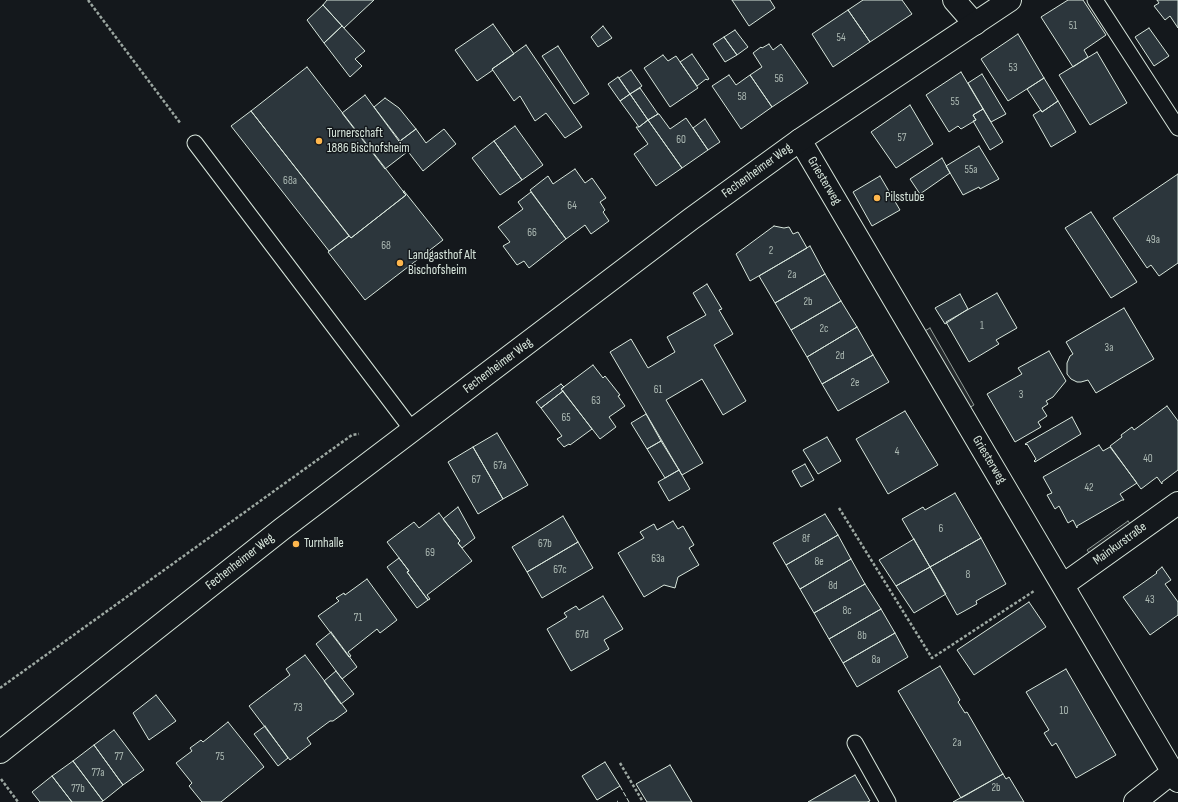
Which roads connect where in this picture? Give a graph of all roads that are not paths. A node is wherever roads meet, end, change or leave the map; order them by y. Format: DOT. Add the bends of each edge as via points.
graph roads {
  1 [pos="954,0"];
  2 [pos="1010,0"];
  3 [pos="1095,0"];
  4 [pos="975,24"];
  5 [pos="1178,128"];
  6 [pos="800,140"];
  7 [pos="195,143"];
  8 [pos="413,431"];
  9 [pos="1178,503"];
  10 [pos="1060,580"];
  11 [pos="855,743"];
  12 [pos="0,752"];
  13 [pos="1176,776"];
  14 [pos="888,802"];
  15 [pos="1135,802"];
  1 -- 4 [label="street"];
  2 -- 4 [label="street, Fechenheimer Weg"];
  3 -- 5 [label="lane"];
  4 -- 6 [label="street, Fechenheimer Weg"];
  6 -- 8 [label="street, Fechenheimer Weg"];
  6 -- 10 [label="street, Griesterweg"];
  7 -- 8 [label="lane"];
  8 -- 12 [label="street, Fechenheimer Weg" via="282,529"];
  9 -- 10 [label="street, Mainkurstraße"];
  10 -- 13 [label="street, Griesterweg"];
  11 -- 14 [label="lane"];
  13 -- 15 [label="street"];
}
